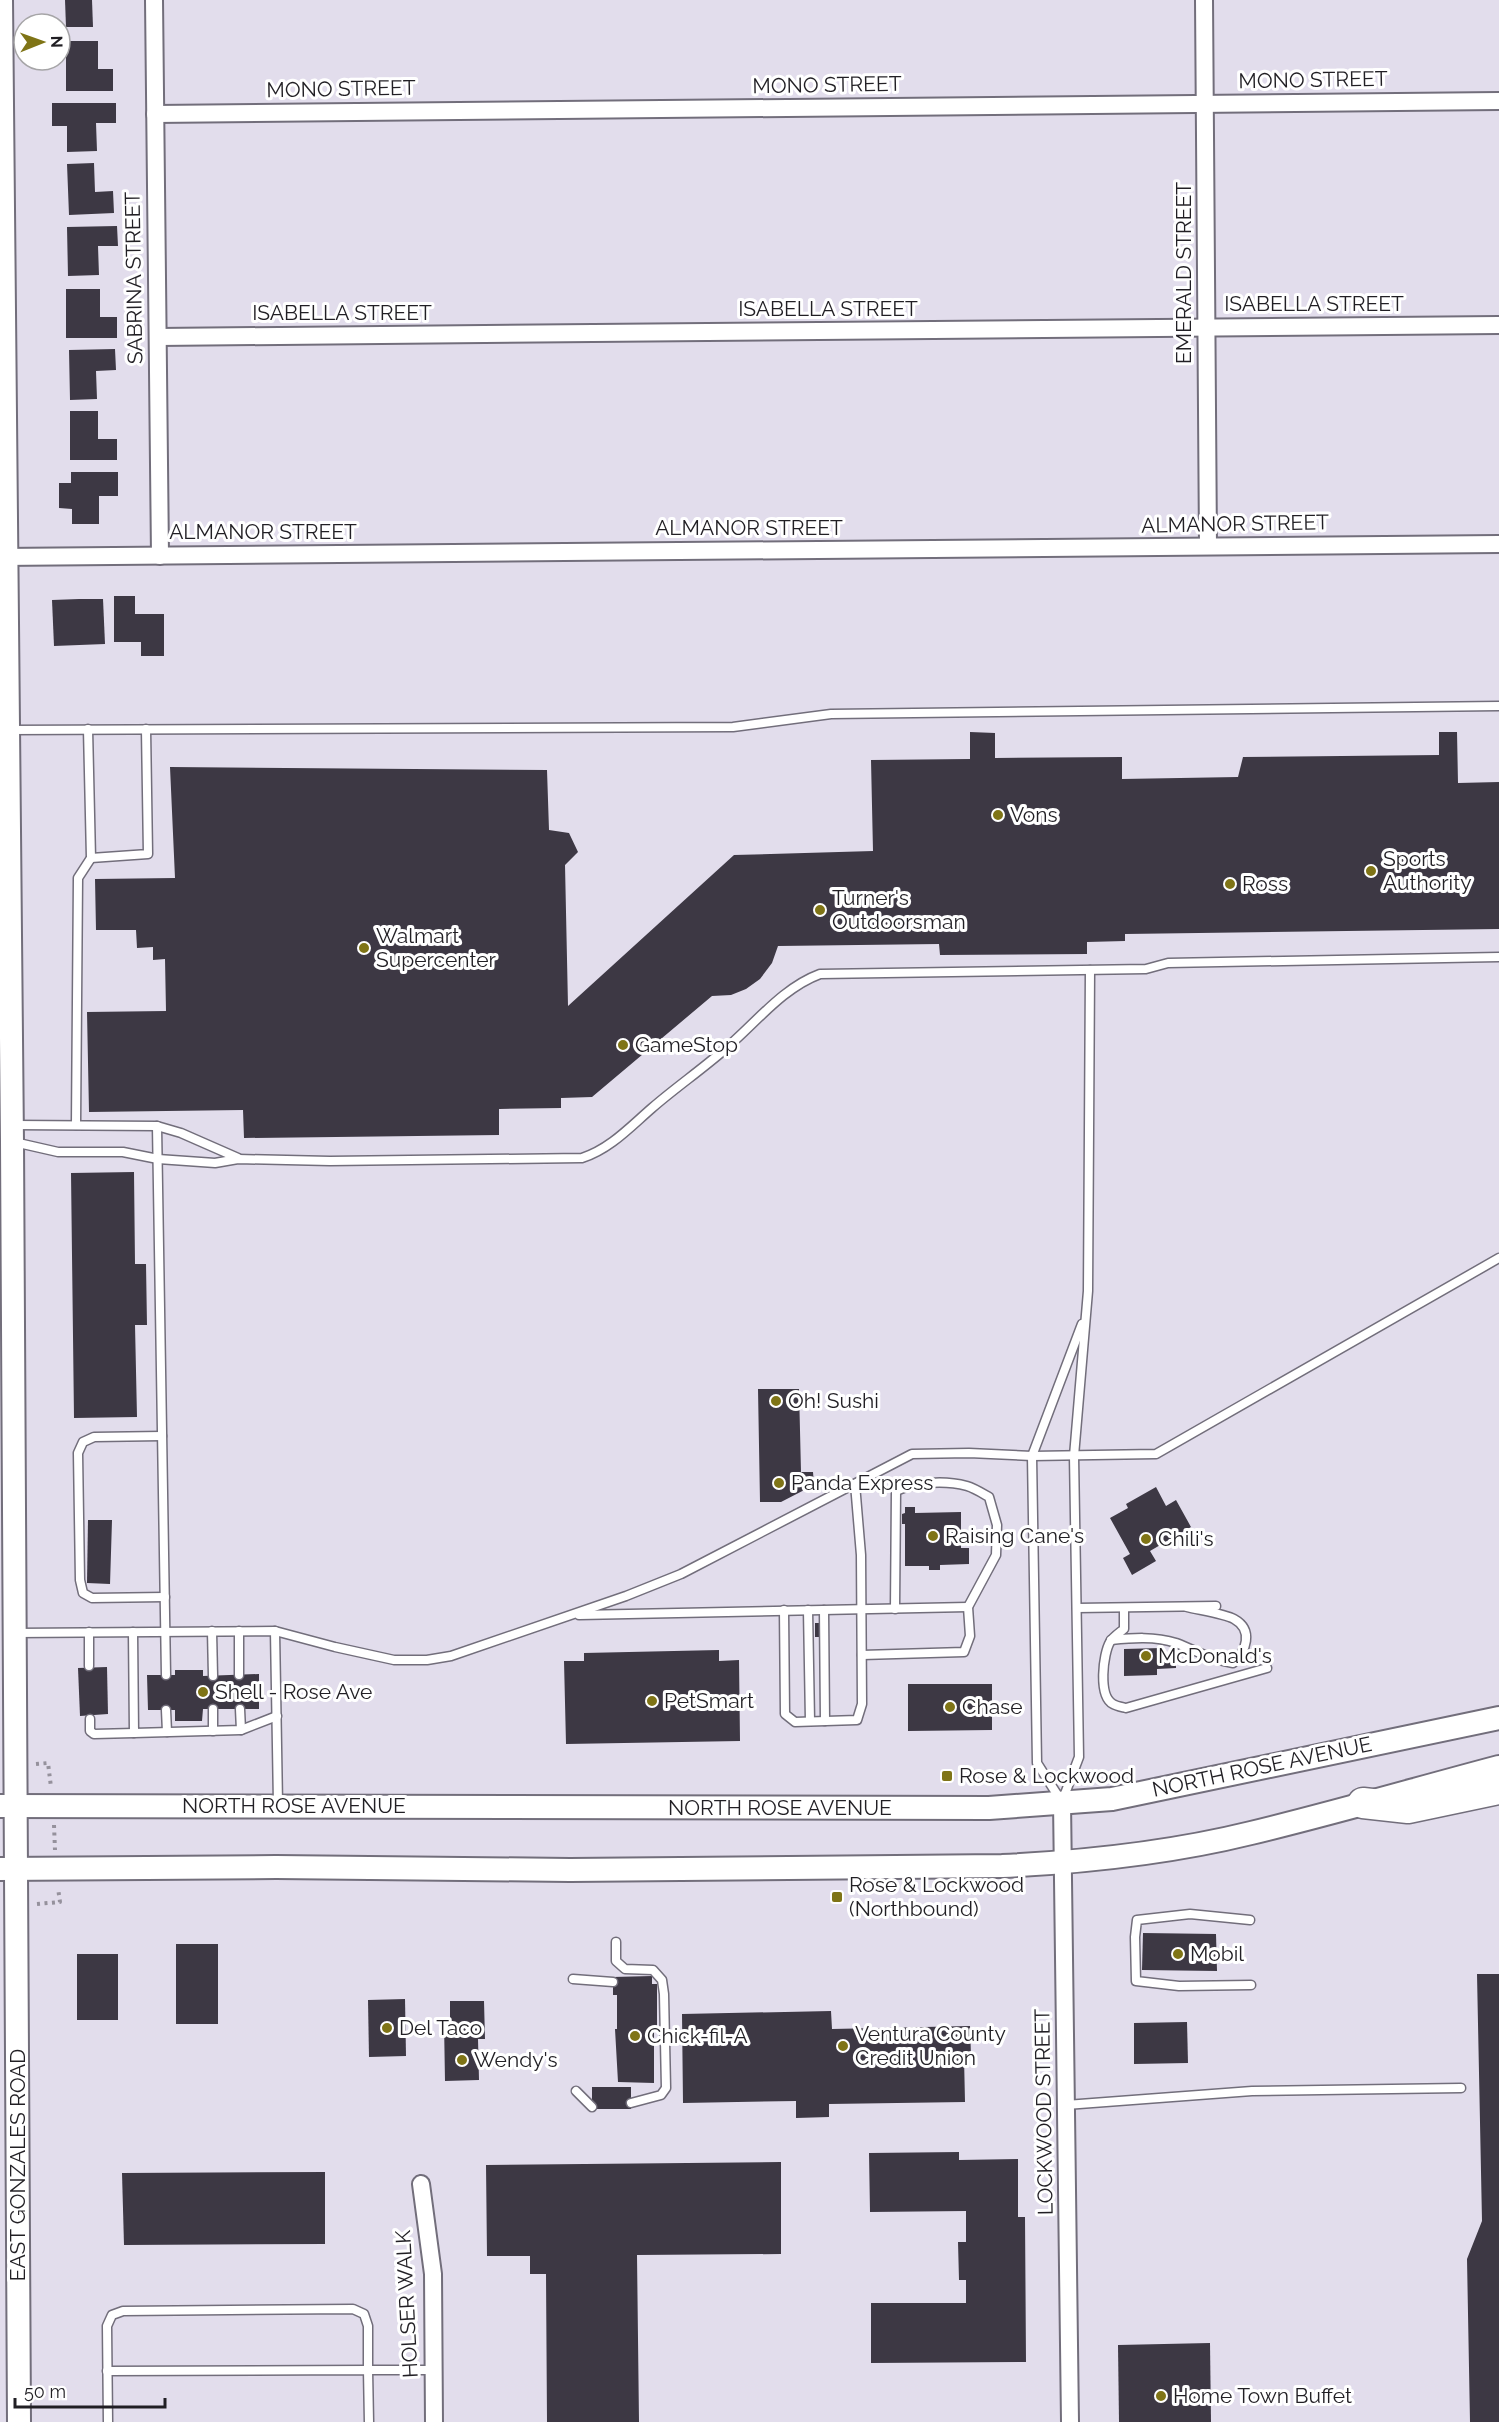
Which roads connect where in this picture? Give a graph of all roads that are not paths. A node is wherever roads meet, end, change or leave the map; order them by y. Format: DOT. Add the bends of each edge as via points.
graph roads {
  1 [pos="1,0"];
  2 [pos="154,0"];
  3 [pos="1204,0"];
  4 [pos="1499,101"];
  5 [pos="1205,104"];
  6 [pos="155,114"];
  7 [pos="1499,325"];
  8 [pos="1207,328"];
  9 [pos="158,337"];
  10 [pos="1499,544"];
  11 [pos="1208,546"];
  12 [pos="160,556"];
  13 [pos="3,557"];
  14 [pos="1499,706"];
  15 [pos="88,729"];
  16 [pos="146,729"];
  17 [pos="4,730"];
  18 [pos="4,780"];
  19 [pos="92,858"];
  20 [pos="1499,957"];
  21 [pos="1090,970"];
  22 [pos="76,1125"];
  23 [pos="157,1126"];
  24 [pos="8,1136"];
  25 [pos="158,1159"];
  26 [pos="238,1159"];
  27 [pos="1499,1258"];
  28 [pos="1085,1318"];
  29 [pos="0,1332"];
  30 [pos="14,1370"];
  31 [pos="162,1436"];
  32 [pos="1032,1456"];
  33 [pos="1074,1456"];
  34 [pos="855,1484"];
  35 [pos="165,1597"];
  36 [pos="1216,1606"];
  37 [pos="968,1607"];
  38 [pos="1187,1607"];
  39 [pos="1077,1608"];
  40 [pos="1124,1608"];
  41 [pos="861,1609"];
  42 [pos="895,1609"];
  43 [pos="784,1610"];
  44 [pos="808,1610"];
  45 [pos="824,1610"];
  46 [pos="568,1616"];
  47 [pos="212,1631"];
  48 [pos="239,1631"];
  49 [pos="275,1631"];
  50 [pos="89,1632"];
  51 [pos="133,1632"];
  52 [pos="165,1632"];
  53 [pos="15,1633"];
  54 [pos="1111,1640"];
  55 [pos="862,1654"];
  56 [pos="90,1666"];
  57 [pos="1267,1668"];
  58 [pos="166,1675"];
  59 [pos="239,1675"];
  60 [pos="213,1676"];
  61 [pos="213,1709"];
  62 [pos="240,1709"];
  63 [pos="166,1710"];
  64 [pos="277,1716"];
  65 [pos="90,1719"];
  66 [pos="1499,1719"];
  67 [pos="810,1721"];
  68 [pos="825,1721"];
  69 [pos="241,1730"];
  70 [pos="213,1731"];
  71 [pos="166,1732"];
  72 [pos="134,1733"];
  73 [pos="1499,1767"];
  74 [pos="1499,1790"];
  75 [pos="1062,1802"];
  76 [pos="1363,1803"];
  77 [pos="8,1806"];
  78 [pos="278,1807"];
  79 [pos="1064,1862"];
  80 [pos="8,1869"];
  81 [pos="1250,1920"];
  82 [pos="616,1942"];
  83 [pos="573,1979"];
  84 [pos="662,1980"];
  85 [pos="652,1981"];
  86 [pos="613,1982"];
  87 [pos="1251,1985"];
  88 [pos="1461,2088"];
  89 [pos="576,2091"];
  90 [pos="631,2103"];
  91 [pos="1066,2105"];
  92 [pos="592,2107"];
  93 [pos="422,2184"];
  94 [pos="368,2370"];
  95 [pos="434,2370"];
  96 [pos="107,2371"];
  97 [pos="19,2422"];
  98 [pos="108,2422"];
  99 [pos="369,2422"];
  100 [pos="434,2422"];
  101 [pos="1070,2422"];
  1 -- 13 [label="main road, EAST GONZALES ROAD"];
  2 -- 6 [label="street, SABRINA STREET"];
  3 -- 5 [label="street, EMERALD STREET"];
  4 -- 5 [label="street, MONO STREET"];
  5 -- 6 [label="street, MONO STREET"];
  5 -- 8 [label="street, EMERALD STREET"];
  6 -- 9 [label="street, SABRINA STREET"];
  7 -- 8 [label="street, ISABELLA STREET"];
  8 -- 9 [label="street, ISABELLA STREET"];
  8 -- 11 [label="street, EMERALD STREET"];
  9 -- 12 [label="street, SABRINA STREET"];
  10 -- 11 [label="street, ALMANOR STREET"];
  11 -- 12 [label="street, ALMANOR STREET"];
  12 -- 13 [label="street, ALMANOR STREET"];
  13 -- 17 [label="main road, EAST GONZALES ROAD"];
  14 -- 16 [label="lane" via="831,714 733,728"];
  15 -- 16 [label="lane"];
  15 -- 17 [label="lane"];
  15 -- 19 [label="lane"];
  16 -- 19 [label="lane" via="148,854"];
  17 -- 18 [label="main road, EAST GONZALES ROAD"];
  18 -- 24 [label="main road, EAST GONZALES ROAD"];
  19 -- 22 [label="lane" via="78,878"];
  20 -- 21 [label="lane" via="1168,963 1146,969"];
  21 -- 26 [label="lane" via="820,974 805,979 609,1145 582,1158"];
  21 -- 28 [label="lane"];
  22 -- 23 [label="lane"];
  22 -- 24 [label="lane"];
  23 -- 25 [label="lane"];
  23 -- 26 [label="lane"];
  24 -- 25 [label="lane" via="58,1152 123,1152"];
  24 -- 30 [label="main road, EAST GONZALES ROAD"];
  25 -- 26 [label="lane"];
  25 -- 31 [label="lane"];
  27 -- 33 [label="lane" via="1156,1454"];
  28 -- 32 [label="lane"];
  28 -- 33 [label="lane"];
  29 -- 30 [label="main road"];
  30 -- 53 [label="main road, EAST GONZALES ROAD"];
  31 -- 35 [label="lane"];
  31 -- 35 [label="lane" via="93,1437 82,1442 78,1453 80,1580 83,1593 92,1598"];
  32 -- 33 [label="lane"];
  32 -- 34 [label="lane" via="912,1454"];
  32 -- 75 [label="lane" via="1037,1763"];
  33 -- 39 [label="lane"];
  34 -- 41 [label="lane"];
  34 -- 46 [label="lane" via="681,1574"];
  35 -- 52 [label="lane"];
  36 -- 38 [label="lane"];
  37 -- 42 [label="lane"];
  37 -- 42 [label="lane" via="996,1555 998,1525 989,1497 967,1486 912,1484 896,1491"];
  37 -- 55 [label="lane" via="970,1636 964,1652"];
  38 -- 40 [label="lane"];
  38 -- 54 [label="lane" via="1234,1619 1243,1628 1245,1649 1233,1663 1210,1659 1174,1643 1136,1637"];
  39 -- 40 [label="lane"];
  39 -- 75 [label="lane" via="1079,1757"];
  40 -- 54 [label="lane" via="1124,1629"];
  41 -- 42 [label="lane"];
  41 -- 45 [label="lane"];
  41 -- 55 [label="lane"];
  43 -- 44 [label="lane"];
  43 -- 46 [label="lane"];
  43 -- 67 [label="lane" via="785,1714 795,1722"];
  44 -- 45 [label="lane"];
  44 -- 67 [label="lane"];
  45 -- 68 [label="lane"];
  46 -- 49 [label="lane" via="451,1656 427,1660 394,1660"];
  47 -- 48 [label="lane"];
  47 -- 52 [label="lane"];
  47 -- 60 [label="lane"];
  48 -- 49 [label="lane"];
  48 -- 59 [label="lane"];
  49 -- 64 [label="lane"];
  50 -- 51 [label="lane"];
  50 -- 53 [label="lane"];
  50 -- 56 [label="lane"];
  51 -- 52 [label="lane"];
  51 -- 72 [label="lane"];
  52 -- 58 [label="lane"];
  53 -- 77 [label="main road, EAST GONZALES ROAD"];
  54 -- 57 [label="lane" via="1105,1654 1103,1686 1112,1704 1126,1708"];
  55 -- 68 [label="lane" via="862,1704 857,1720"];
  61 -- 70 [label="lane"];
  62 -- 69 [label="lane"];
  63 -- 71 [label="lane"];
  64 -- 69 [label="lane"];
  64 -- 78 [label="lane"];
  65 -- 72 [label="lane" via="90,1731 94,1734"];
  66 -- 75 [label="main road, NORTH ROSE AVENUE" via="1112,1799"];
  67 -- 68 [label="lane"];
  69 -- 70 [label="lane"];
  70 -- 71 [label="lane"];
  71 -- 72 [label="lane"];
  73 -- 76 [label="main road"];
  74 -- 76 [label="highway" via="1408,1808"];
  75 -- 78 [label="main road, NORTH ROSE AVENUE" via="989,1808"];
  75 -- 79 [label="street, LOCKWOOD STREET"];
  76 -- 79 [label="main road" via="1250,1834"];
  77 -- 78 [label="main road, NORTH ROSE AVENUE"];
  77 -- 80 [label="main road, EAST GONZALES ROAD"];
  79 -- 80 [label="main road" via="570,1870"];
  79 -- 91 [label="street, LOCKWOOD STREET"];
  80 -- 97 [label="main road, EAST GONZALES ROAD" via="19,2144"];
  81 -- 87 [label="lane" via="1190,1914 1137,1920 1135,1938 1136,1980 1179,1986"];
  82 -- 84 [label="lane" via="616,1961 625,1969 653,1970"];
  83 -- 86 [label="lane"];
  84 -- 85 [label="lane"];
  84 -- 90 [label="lane" via="666,2088 661,2095"];
  88 -- 91 [label="lane" via="1252,2091"];
  89 -- 92 [label="lane" via="588,2098"];
  91 -- 101 [label="street, LOCKWOOD STREET"];
  93 -- 95 [label="street, HOLSER WALK" via="433,2274"];
  94 -- 95 [label="lane"];
  94 -- 96 [label="lane"];
  94 -- 96 [label="lane" via="368,2326 364,2314 342,2309 123,2311 111,2315 107,2326"];
  94 -- 99 [label="lane"];
  95 -- 100 [label="street, HOLSER WALK"];
  96 -- 98 [label="lane"];
}
